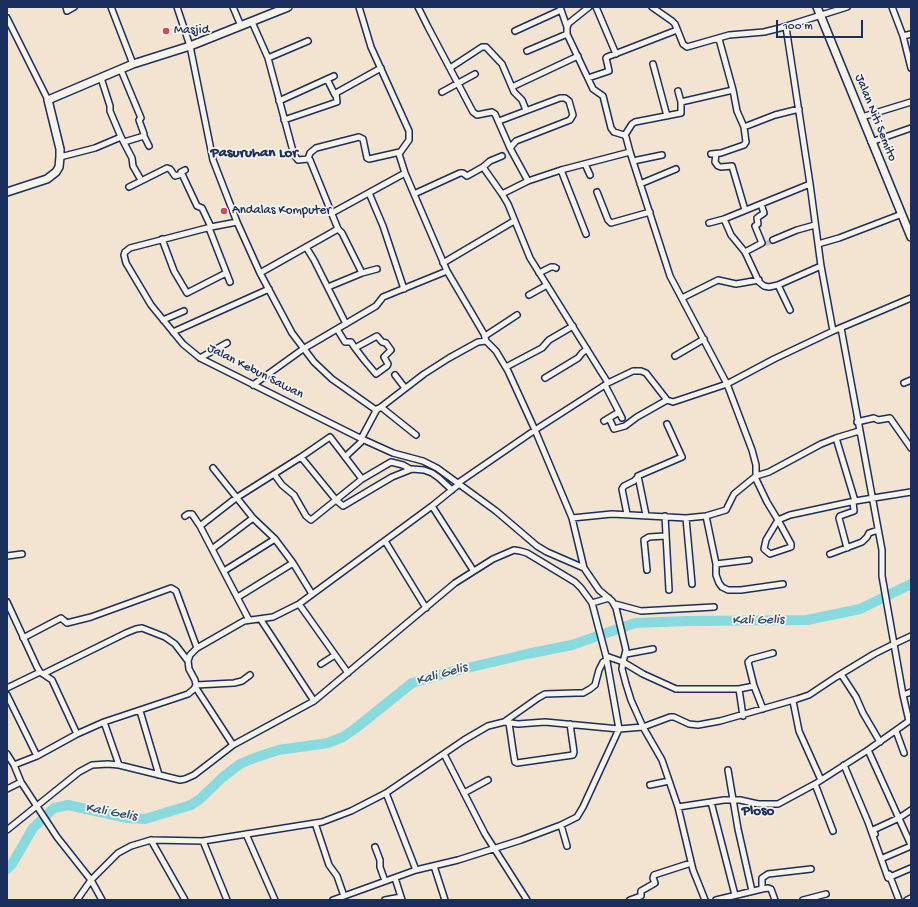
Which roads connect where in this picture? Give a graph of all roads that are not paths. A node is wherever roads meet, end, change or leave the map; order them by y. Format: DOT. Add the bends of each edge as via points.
graph roads {
  1 [pos="74,7"];
  2 [pos="111,7"];
  3 [pos="176,7"];
  4 [pos="233,7"];
  5 [pos="287,7"];
  6 [pos="359,7"];
  7 [pos="418,7"];
  8 [pos="589,7"];
  9 [pos="596,7"];
  10 [pos="652,7"];
  11 [pos="817,7"];
  12 [pos="847,7"];
  13 [pos="892,7"];
  14 [pos="561,8"];
  15 [pos="66,10"];
  16 [pos="820,15"];
  17 [pos="7,18"];
  18 [pos="252,22"];
  19 [pos="241,26"];
  20 [pos="567,26"];
  21 [pos="786,26"];
  22 [pos="677,30"];
  23 [pos="515,31"];
  24 [pos="567,34"];
  25 [pos="911,34"];
  26 [pos="903,36"];
  27 [pos="719,39"];
  28 [pos="308,41"];
  29 [pos="190,46"];
  30 [pos="527,51"];
  31 [pos="616,54"];
  32 [pos="578,56"];
  33 [pos="268,58"];
  34 [pos="133,64"];
  35 [pos="653,64"];
  36 [pos="381,68"];
  37 [pos="450,68"];
  38 [pos="911,68"];
  39 [pos="121,70"];
  40 [pos="475,74"];
  41 [pos="334,76"];
  42 [pos="100,78"];
  43 [pos="588,78"];
  44 [pos="327,79"];
  45 [pos="458,83"];
  46 [pos="512,87"];
  47 [pos="733,90"];
  48 [pos="678,91"];
  49 [pos="442,92"];
  50 [pos="335,95"];
  51 [pos="48,100"];
  52 [pos="280,101"];
  53 [pos="681,102"];
  54 [pos="911,102"];
  55 [pos="799,108"];
  56 [pos="526,110"];
  57 [pos="667,116"];
  58 [pos="862,117"];
  59 [pos="284,120"];
  60 [pos="499,121"];
  61 [pos="744,127"];
  62 [pos="911,128"];
  63 [pos="144,136"];
  64 [pos="625,136"];
  65 [pos="122,140"];
  66 [pos="871,142"];
  67 [pos="149,146"];
  68 [pos="510,148"];
  69 [pos="400,152"];
  70 [pos="630,152"];
  71 [pos="662,155"];
  72 [pos="502,156"];
  73 [pos="60,158"];
  74 [pos="308,159"];
  75 [pos="633,161"];
  76 [pos="585,164"];
  77 [pos="484,167"];
  78 [pos="676,169"];
  79 [pos="561,170"];
  80 [pos="405,172"];
  81 [pos="590,175"];
  82 [pos="142,180"];
  83 [pos="528,181"];
  84 [pos="640,184"];
  85 [pos="810,184"];
  86 [pos="129,187"];
  87 [pos="7,192"];
  88 [pos="597,192"];
  89 [pos="369,194"];
  90 [pos="414,194"];
  91 [pos="502,194"];
  92 [pos="761,204"];
  93 [pos="745,210"];
  94 [pos="650,212"];
  95 [pos="332,213"];
  96 [pos="902,214"];
  97 [pos="724,219"];
  98 [pos="514,221"];
  99 [pos="238,222"];
  100 [pos="709,223"];
  101 [pos="815,225"];
  102 [pos="210,228"];
  103 [pos="338,229"];
  104 [pos="586,234"];
  105 [pos="911,237"];
  106 [pos="162,240"];
  107 [pos="773,240"];
  108 [pos="818,244"];
  109 [pos="306,247"];
  110 [pos="745,252"];
  111 [pos="443,263"];
  112 [pos="821,266"];
  113 [pos="556,268"];
  114 [pos="377,269"];
  115 [pos="447,271"];
  116 [pos="226,273"];
  117 [pos="260,273"];
  118 [pos="362,273"];
  119 [pos="539,273"];
  120 [pos="759,280"];
  121 [pos="230,282"];
  122 [pos="547,285"];
  123 [pos="778,285"];
  124 [pos="328,287"];
  125 [pos="404,288"];
  126 [pos="269,289"];
  127 [pos="528,295"];
  128 [pos="682,298"];
  129 [pos="911,298"];
  130 [pos="790,310"];
  131 [pos="184,311"];
  132 [pos="517,315"];
  133 [pos="163,320"];
  134 [pos="346,324"];
  135 [pos="573,326"];
  136 [pos="841,328"];
  137 [pos="337,329"];
  138 [pos="833,331"];
  139 [pos="173,332"];
  140 [pos="485,339"];
  141 [pos="704,339"];
  142 [pos="227,344"];
  143 [pos="355,348"];
  144 [pos="303,349"];
  145 [pos="587,349"];
  146 [pos="674,356"];
  147 [pos="200,358"];
  148 [pos="506,367"];
  149 [pos="395,375"];
  150 [pos="545,378"];
  151 [pos="911,380"];
  152 [pos="607,384"];
  153 [pos="727,384"];
  154 [pos="904,384"];
  155 [pos="253,385"];
  156 [pos="405,388"];
  157 [pos="667,400"];
  158 [pos="379,408"];
  159 [pos="619,412"];
  160 [pos="609,418"];
  161 [pos="622,418"];
  162 [pos="604,421"];
  163 [pos="857,422"];
  164 [pos="667,424"];
  165 [pos="535,430"];
  166 [pos="859,431"];
  167 [pos="416,435"];
  168 [pos="836,438"];
  169 [pos="361,440"];
  170 [pos="909,440"];
  171 [pos="911,448"];
  172 [pos="301,457"];
  173 [pos="345,457"];
  174 [pos="213,468"];
  175 [pos="410,469"];
  176 [pos="274,474"];
  177 [pos="638,476"];
  178 [pos="755,476"];
  179 [pos="362,479"];
  180 [pos="458,484"];
  181 [pos="453,490"];
  182 [pos="910,494"];
  183 [pos="239,497"];
  184 [pos="873,499"];
  185 [pos="336,500"];
  186 [pos="854,502"];
  187 [pos="432,506"];
  188 [pos="627,514"];
  189 [pos="646,515"];
  190 [pos="185,516"];
  191 [pos="665,516"];
  192 [pos="706,516"];
  193 [pos="253,518"];
  194 [pos="572,518"];
  195 [pos="686,518"];
  196 [pos="778,520"];
  197 [pos="200,526"];
  198 [pos="878,530"];
  199 [pos="665,536"];
  200 [pos="275,539"];
  201 [pos="385,540"];
  202 [pos="847,548"];
  203 [pos="212,549"];
  204 [pos="22,554"];
  205 [pos="830,554"];
  206 [pos="7,556"];
  207 [pos="749,560"];
  208 [pos="293,563"];
  209 [pos="716,564"];
  210 [pos="584,568"];
  211 [pos="473,570"];
  212 [pos="647,570"];
  213 [pos="224,571"];
  214 [pos="692,584"];
  215 [pos="784,584"];
  216 [pos="669,590"];
  217 [pos="312,594"];
  218 [pos="238,597"];
  219 [pos="609,598"];
  220 [pos="7,602"];
  221 [pos="592,603"];
  222 [pos="299,604"];
  223 [pos="616,606"];
  224 [pos="714,607"];
  225 [pos="426,608"];
  226 [pos="13,616"];
  227 [pos="7,618"];
  228 [pos="249,620"];
  229 [pos="261,620"];
  230 [pos="911,636"];
  231 [pos="23,638"];
  232 [pos="894,644"];
  233 [pos="197,648"];
  234 [pos="653,649"];
  235 [pos="626,654"];
  236 [pos="772,654"];
  237 [pos="335,655"];
  238 [pos="606,657"];
  239 [pos="188,660"];
  240 [pos="623,662"];
  241 [pos="321,664"];
  242 [pos="42,673"];
  243 [pos="348,673"];
  244 [pos="841,674"];
  245 [pos="250,675"];
  246 [pos="754,686"];
  247 [pos="196,687"];
  248 [pos="7,688"];
  249 [pos="739,689"];
  250 [pos="911,692"];
  251 [pos="7,695"];
  252 [pos="903,695"];
  253 [pos="314,701"];
  254 [pos="793,701"];
  255 [pos="763,709"];
  256 [pos="140,711"];
  257 [pos="743,716"];
  258 [pos="104,722"];
  259 [pos="507,723"];
  260 [pos="910,723"];
  261 [pos="570,724"];
  262 [pos="643,727"];
  263 [pos="619,729"];
  264 [pos="896,731"];
  265 [pos="78,734"];
  266 [pos="880,742"];
  267 [pos="233,745"];
  268 [pos="868,750"];
  269 [pos="904,753"];
  270 [pos="7,754"];
  271 [pos="444,754"];
  272 [pos="37,756"];
  273 [pos="14,764"];
  274 [pos="119,765"];
  275 [pos="844,765"];
  276 [pos="728,770"];
  277 [pos="159,775"];
  278 [pos="488,780"];
  279 [pos="821,780"];
  280 [pos="668,781"];
  281 [pos="21,782"];
  282 [pos="815,784"];
  283 [pos="650,785"];
  284 [pos="7,789"];
  285 [pos="386,793"];
  286 [pos="464,793"];
  287 [pos="733,800"];
  288 [pos="711,802"];
  289 [pos="36,805"];
  290 [pos="678,807"];
  291 [pos="911,810"];
  292 [pos="899,818"];
  293 [pos="315,823"];
  294 [pos="562,828"];
  295 [pos="7,830"];
  296 [pos="833,831"];
  297 [pos="246,834"];
  298 [pos="151,840"];
  299 [pos="203,841"];
  300 [pos="911,845"];
  301 [pos="567,846"];
  302 [pos="375,847"];
  303 [pos="496,849"];
  304 [pos="883,858"];
  305 [pos="691,863"];
  306 [pos="434,866"];
  307 [pos="911,868"];
  308 [pos="811,869"];
  309 [pos="416,870"];
  310 [pos="395,878"];
  311 [pos="889,878"];
  312 [pos="91,880"];
  313 [pos="385,881"];
  314 [pos="762,890"];
  315 [pos="752,891"];
  316 [pos="826,894"];
  317 [pos="734,895"];
  318 [pos="344,896"];
  319 [pos="911,898"];
  320 [pos="402,899"];
  321 [pos="77,900"];
  322 [pos="102,900"];
  323 [pos="185,900"];
  324 [pos="227,900"];
  325 [pos="275,900"];
  326 [pos="333,900"];
  327 [pos="385,900"];
  328 [pos="445,900"];
  329 [pos="527,900"];
  330 [pos="630,900"];
  331 [pos="705,900"];
  332 [pos="716,900"];
  333 [pos="774,900"];
  334 [pos="803,900"];
  335 [pos="899,900"];
  336 [pos="907,900"];
  1 -- 15 [label="street"];
  2 -- 34 [label="street"];
  3 -- 29 [label="street"];
  4 -- 19 [label="street"];
  5 -- 18 [label="street"];
  6 -- 36 [label="street" via="371,47"];
  7 -- 37 [label="street"];
  8 -- 20 [label="street" via="572,19"];
  9 -- 31 [label="street"];
  10 -- 22 [label="street" via="670,19"];
  11 -- 16 [label="street, Jalan Niti Semito"];
  12 -- 16 [label="street"];
  13 -- 26 [label="street"];
  14 -- 20 [label="street"];
  14 -- 23 [label="street"];
  16 -- 21 [label="street"];
  16 -- 58 [label="street, Jalan Niti Semito"];
  17 -- 51 [label="street"];
  18 -- 19 [label="street"];
  18 -- 33 [label="street"];
  19 -- 29 [label="street"];
  20 -- 24 [label="street"];
  21 -- 27 [label="street"];
  21 -- 55 [label="street"];
  22 -- 27 [label="street" via="683,44 688,47"];
  22 -- 31 [label="street"];
  24 -- 30 [label="street"];
  24 -- 32 [label="street"];
  25 -- 26 [label="street"];
  26 -- 38 [label="street"];
  27 -- 47 [label="street"];
  28 -- 33 [label="street"];
  29 -- 34 [label="street"];
  29 -- 99 [label="street" via="212,156"];
  31 -- 43 [label="street" via="606,58 609,71"];
  32 -- 43 [label="street"];
  32 -- 46 [label="street"];
  33 -- 52 [label="street"];
  34 -- 39 [label="street"];
  35 -- 57 [label="street"];
  36 -- 50 [label="street"];
  36 -- 69 [label="street" via="409,131 409,140"];
  37 -- 45 [label="street"];
  37 -- 46 [label="street" via="482,47 486,47 502,64"];
  39 -- 42 [label="street"];
  39 -- 63 [label="street" via="141,118"];
  40 -- 45 [label="street"];
  41 -- 44 [label="street"];
  42 -- 51 [label="street"];
  42 -- 65 [label="street"];
  43 -- 64 [label="street" via="594,90 604,96 612,130"];
  44 -- 50 [label="street"];
  44 -- 52 [label="street"];
  45 -- 49 [label="street"];
  45 -- 60 [label="street" via="475,114 494,112"];
  46 -- 56 [label="street"];
  47 -- 53 [label="street"];
  47 -- 61 [label="street" via="737,111"];
  48 -- 53 [label="street"];
  50 -- 59 [label="street" via="337,102"];
  51 -- 73 [label="street"];
  52 -- 59 [label="street"];
  53 -- 57 [label="street" via="681,113"];
  54 -- 58 [label="street"];
  55 -- 61 [label="street"];
  55 -- 85 [label="street"];
  56 -- 60 [label="street"];
  56 -- 68 [label="street" via="563,98 569,101 573,116 561,124 516,141"];
  57 -- 64 [label="street" via="634,122"];
  58 -- 66 [label="street, Jalan Niti Semito"];
  59 -- 74 [label="street" via="295,157 300,161"];
  60 -- 68 [label="street"];
  61 -- 93 [label="street" via="745,144 721,154 713,154 718,166 732,166"];
  62 -- 66 [label="street"];
  63 -- 65 [label="street"];
  63 -- 67 [label="street"];
  64 -- 70 [label="street"];
  65 -- 73 [label="street"];
  65 -- 82 [label="street"];
  66 -- 96 [label="street, Jalan Niti Semito"];
  68 -- 83 [label="street"];
  69 -- 74 [label="street" via="369,160 360,137 316,148"];
  69 -- 80 [label="street"];
  70 -- 75 [label="street"];
  70 -- 76 [label="street"];
  71 -- 75 [label="street"];
  72 -- 77 [label="street"];
  73 -- 87 [label="street" via="59,167 52,176"];
  74 -- 95 [label="street"];
  75 -- 84 [label="street"];
  76 -- 79 [label="street"];
  76 -- 81 [label="street"];
  77 -- 90 [label="street" via="467,176 460,174"];
  77 -- 91 [label="street"];
  78 -- 84 [label="street"];
  79 -- 83 [label="street"];
  79 -- 104 [label="street"];
  80 -- 89 [label="street"];
  80 -- 90 [label="street"];
  82 -- 86 [label="street"];
  82 -- 102 [label="street" via="167,168 175,176 183,172 197,206 202,208"];
  83 -- 91 [label="street"];
  84 -- 94 [label="street"];
  85 -- 92 [label="street"];
  85 -- 101 [label="street"];
  88 -- 94 [label="street" via="611,222"];
  89 -- 95 [label="street"];
  89 -- 125 [label="street"];
  90 -- 111 [label="street"];
  91 -- 98 [label="street"];
  92 -- 93 [label="street"];
  92 -- 110 [label="street" via="764,213 757,218 755,226 764,243"];
  93 -- 97 [label="street"];
  94 -- 128 [label="street" via="670,276"];
  95 -- 103 [label="street"];
  96 -- 105 [label="street, Jalan Niti Semito"];
  96 -- 108 [label="street"];
  97 -- 100 [label="street"];
  97 -- 110 [label="street" via="731,235"];
  98 -- 111 [label="street"];
  98 -- 119 [label="street"];
  99 -- 102 [label="street, Jalan Kebun Sawan"];
  99 -- 117 [label="street"];
  101 -- 107 [label="street"];
  101 -- 108 [label="street"];
  102 -- 106 [label="street, Jalan Kebun Sawan"];
  102 -- 116 [label="street"];
  103 -- 109 [label="street"];
  103 -- 118 [label="street"];
  106 -- 116 [label="street" via="174,271 187,293"];
  106 -- 133 [label="street, Jalan Kebun Sawan" via="130,248 124,255 126,263"];
  108 -- 112 [label="street"];
  109 -- 117 [label="street"];
  109 -- 124 [label="street"];
  110 -- 120 [label="street"];
  111 -- 115 [label="street"];
  112 -- 123 [label="street"];
  112 -- 138 [label="street"];
  113 -- 119 [label="street" via="552,266"];
  114 -- 118 [label="street"];
  115 -- 125 [label="street"];
  115 -- 140 [label="street"];
  116 -- 121 [label="street"];
  117 -- 126 [label="street"];
  118 -- 124 [label="street"];
  119 -- 122 [label="street"];
  120 -- 123 [label="street" via="766,286"];
  120 -- 128 [label="street" via="736,284 718,280"];
  122 -- 127 [label="street"];
  122 -- 135 [label="street"];
  123 -- 130 [label="street"];
  124 -- 134 [label="street"];
  125 -- 134 [label="street" via="383,297 376,306"];
  126 -- 139 [label="street"];
  126 -- 144 [label="street"];
  128 -- 141 [label="street"];
  129 -- 136 [label="street"];
  131 -- 133 [label="street"];
  132 -- 140 [label="street"];
  133 -- 139 [label="street, Jalan Kebun Sawan"];
  134 -- 137 [label="street"];
  135 -- 145 [label="street"];
  135 -- 148 [label="street" via="549,340 542,348"];
  136 -- 138 [label="street"];
  136 -- 163 [label="street"];
  137 -- 143 [label="street" via="346,342 350,342"];
  137 -- 144 [label="street"];
  138 -- 153 [label="street"];
  139 -- 147 [label="street, Jalan Kebun Sawan"];
  140 -- 148 [label="street"];
  140 -- 156 [label="street" via="449,358"];
  141 -- 146 [label="street"];
  141 -- 153 [label="street"];
  142 -- 147 [label="street"];
  143 -- 143 [label="street" via="376,374 387,366 384,357 391,350 377,336"];
  144 -- 155 [label="street"];
  144 -- 158 [label="street" via="326,375 374,409"];
  145 -- 150 [label="street" via="578,358"];
  145 -- 152 [label="street"];
  147 -- 155 [label="street, Jalan Kebun Sawan"];
  148 -- 165 [label="street"];
  149 -- 156 [label="street"];
  151 -- 154 [label="street"];
  152 -- 157 [label="street" via="633,371 642,371"];
  152 -- 159 [label="street"];
  152 -- 165 [label="street"];
  153 -- 157 [label="street" via="673,402"];
  153 -- 178 [label="street" via="752,450 756,465"];
  155 -- 169 [label="street, Jalan Kebun Sawan"];
  156 -- 158 [label="street"];
  157 -- 160 [label="street" via="616,429"];
  158 -- 167 [label="street"];
  158 -- 169 [label="street"];
  159 -- 160 [label="street"];
  159 -- 161 [label="street"];
  160 -- 162 [label="street"];
  163 -- 166 [label="street"];
  163 -- 170 [label="street" via="890,418"];
  164 -- 177 [label="street" via="682,457"];
  165 -- 180 [label="street"];
  165 -- 194 [label="street"];
  166 -- 168 [label="street"];
  166 -- 184 [label="street"];
  168 -- 178 [label="street" via="769,472"];
  168 -- 186 [label="street"];
  169 -- 173 [label="street"];
  169 -- 180 [label="street, Jalan Kebun Sawan" via="429,464"];
  170 -- 171 [label="street"];
  172 -- 173 [label="street" via="330,437"];
  172 -- 176 [label="street"];
  172 -- 185 [label="street"];
  173 -- 179 [label="street"];
  174 -- 183 [label="street"];
  175 -- 179 [label="street" via="391,462"];
  175 -- 181 [label="street" via="432,473"];
  175 -- 185 [label="street" via="344,506"];
  176 -- 183 [label="street"];
  176 -- 185 [label="street" via="311,520"];
  177 -- 188 [label="street" via="622,489"];
  177 -- 189 [label="street"];
  178 -- 192 [label="street" via="734,494 726,510"];
  178 -- 196 [label="street"];
  179 -- 185 [label="street"];
  180 -- 181 [label="street"];
  180 -- 210 [label="street, Jalan Kebun Sawan" via="496,511 537,546"];
  181 -- 187 [label="street"];
  182 -- 184 [label="street"];
  183 -- 193 [label="street"];
  183 -- 197 [label="street"];
  184 -- 186 [label="street"];
  184 -- 198 [label="street"];
  186 -- 196 [label="street" via="790,515"];
  186 -- 202 [label="street" via="854,511 839,517"];
  187 -- 201 [label="street"];
  187 -- 211 [label="street"];
  188 -- 189 [label="street"];
  188 -- 194 [label="street"];
  189 -- 191 [label="street"];
  190 -- 197 [label="street" via="192,514"];
  191 -- 195 [label="street"];
  191 -- 199 [label="street"];
  192 -- 195 [label="street"];
  192 -- 209 [label="street"];
  193 -- 200 [label="street"];
  193 -- 203 [label="street"];
  194 -- 210 [label="street"];
  195 -- 214 [label="street"];
  196 -- 196 [label="street" via="764,542 764,549 770,554 792,545"];
  197 -- 203 [label="street"];
  198 -- 202 [label="street" via="869,533 862,542"];
  198 -- 232 [label="street" via="882,550 882,576"];
  199 -- 212 [label="street" via="647,537 644,540"];
  199 -- 216 [label="street"];
  200 -- 208 [label="street"];
  200 -- 213 [label="street"];
  201 -- 217 [label="street"];
  201 -- 225 [label="street"];
  202 -- 205 [label="street"];
  203 -- 213 [label="street"];
  204 -- 206 [label="street"];
  207 -- 209 [label="street"];
  208 -- 217 [label="street"];
  208 -- 218 [label="street"];
  209 -- 215 [label="street" via="719,583 728,590"];
  210 -- 219 [label="street" via="599,590"];
  211 -- 221 [label="street" via="509,552 520,551 575,582"];
  211 -- 225 [label="street"];
  213 -- 218 [label="street"];
  217 -- 222 [label="street"];
  218 -- 228 [label="street"];
  219 -- 221 [label="street"];
  219 -- 223 [label="street"];
  220 -- 226 [label="street"];
  221 -- 238 [label="street"];
  222 -- 229 [label="street" via="279,615"];
  222 -- 237 [label="street"];
  223 -- 224 [label="street" via="641,611"];
  223 -- 235 [label="street"];
  225 -- 243 [label="street"];
  226 -- 227 [label="street"];
  226 -- 231 [label="street"];
  228 -- 229 [label="street"];
  228 -- 233 [label="street"];
  229 -- 253 [label="street"];
  230 -- 232 [label="street"];
  231 -- 233 [label="street" via="61,618 66,623 91,617 171,588 176,591"];
  231 -- 242 [label="street"];
  232 -- 244 [label="street"];
  232 -- 252 [label="street"];
  233 -- 239 [label="street"];
  234 -- 235 [label="street"];
  235 -- 240 [label="street"];
  236 -- 246 [label="street" via="748,661"];
  237 -- 241 [label="street"];
  237 -- 243 [label="street"];
  238 -- 240 [label="street"];
  238 -- 259 [label="street" via="595,685 590,689 576,694 545,694"];
  238 -- 263 [label="street"];
  239 -- 242 [label="street" via="175,644 165,637 142,628 126,633"];
  239 -- 247 [label="street"];
  240 -- 249 [label="street" via="676,689"];
  240 -- 262 [label="street" via="626,684"];
  242 -- 248 [label="street"];
  242 -- 265 [label="street" via="54,683"];
  243 -- 253 [label="street"];
  244 -- 254 [label="street" via="809,695"];
  244 -- 266 [label="street"];
  245 -- 247 [label="street" via="234,683"];
  246 -- 249 [label="street"];
  246 -- 255 [label="street"];
  247 -- 256 [label="street" via="184,696"];
  247 -- 267 [label="street"];
  249 -- 257 [label="street"];
  250 -- 252 [label="street"];
  251 -- 272 [label="street"];
  252 -- 260 [label="street"];
  253 -- 267 [label="street"];
  254 -- 255 [label="street"];
  254 -- 279 [label="street" via="799,731"];
  255 -- 257 [label="street"];
  256 -- 258 [label="street"];
  256 -- 277 [label="street"];
  257 -- 262 [label="street" via="698,725 670,717"];
  258 -- 265 [label="street"];
  258 -- 274 [label="street"];
  259 -- 261 [label="street"];
  259 -- 261 [label="street" via="515,762 573,755"];
  259 -- 271 [label="street" via="488,726"];
  260 -- 264 [label="street"];
  261 -- 263 [label="street"];
  262 -- 263 [label="street"];
  262 -- 280 [label="street" via="662,760"];
  263 -- 294 [label="street" via="580,813"];
  264 -- 266 [label="street"];
  264 -- 269 [label="street"];
  265 -- 272 [label="street"];
  266 -- 268 [label="street"];
  267 -- 277 [label="street" via="190,778 180,780"];
  268 -- 275 [label="street"];
  268 -- 292 [label="street"];
  270 -- 273 [label="street"];
  271 -- 285 [label="street"];
  271 -- 286 [label="street"];
  272 -- 273 [label="street"];
  273 -- 281 [label="street"];
  274 -- 277 [label="street"];
  274 -- 289 [label="street" via="100,764 86,768"];
  275 -- 279 [label="street"];
  275 -- 311 [label="street"];
  276 -- 287 [label="street"];
  278 -- 286 [label="street"];
  279 -- 282 [label="street"];
  280 -- 283 [label="street"];
  280 -- 290 [label="street"];
  281 -- 284 [label="street"];
  281 -- 289 [label="street"];
  282 -- 287 [label="street" via="778,804"];
  282 -- 296 [label="street"];
  285 -- 293 [label="street" via="351,811"];
  285 -- 309 [label="street"];
  286 -- 303 [label="street" via="485,834"];
  287 -- 288 [label="street"];
  287 -- 315 [label="street"];
  288 -- 290 [label="street"];
  288 -- 317 [label="street"];
  289 -- 295 [label="street"];
  289 -- 312 [label="street"];
  290 -- 305 [label="street"];
  291 -- 292 [label="street"];
  292 -- 300 [label="street"];
  292 -- 304 [label="street" via="873,830"];
  293 -- 297 [label="street"];
  293 -- 318 [label="street" via="329,865 337,876"];
  294 -- 301 [label="street"];
  294 -- 303 [label="street"];
  297 -- 299 [label="street"];
  297 -- 325 [label="street"];
  298 -- 299 [label="street"];
  298 -- 312 [label="street" via="124,849"];
  298 -- 323 [label="street"];
  299 -- 324 [label="street"];
  300 -- 304 [label="street"];
  302 -- 313 [label="street"];
  303 -- 306 [label="street"];
  303 -- 329 [label="street"];
  304 -- 311 [label="street"];
  305 -- 330 [label="street" via="654,875 654,884 641,891 640,896"];
  305 -- 331 [label="street"];
  306 -- 309 [label="street"];
  306 -- 328 [label="street"];
  307 -- 311 [label="street"];
  308 -- 314 [label="street" via="768,874 762,878"];
  309 -- 310 [label="street"];
  310 -- 313 [label="street"];
  310 -- 320 [label="street"];
  311 -- 335 [label="street"];
  312 -- 321 [label="street"];
  312 -- 322 [label="street"];
  313 -- 318 [label="street"];
  314 -- 315 [label="street"];
  314 -- 333 [label="street" via="771,890"];
  315 -- 317 [label="street"];
  316 -- 334 [label="street"];
  317 -- 332 [label="street"];
  318 -- 326 [label="street"];
  319 -- 336 [label="street"];
  320 -- 327 [label="street"];
}
